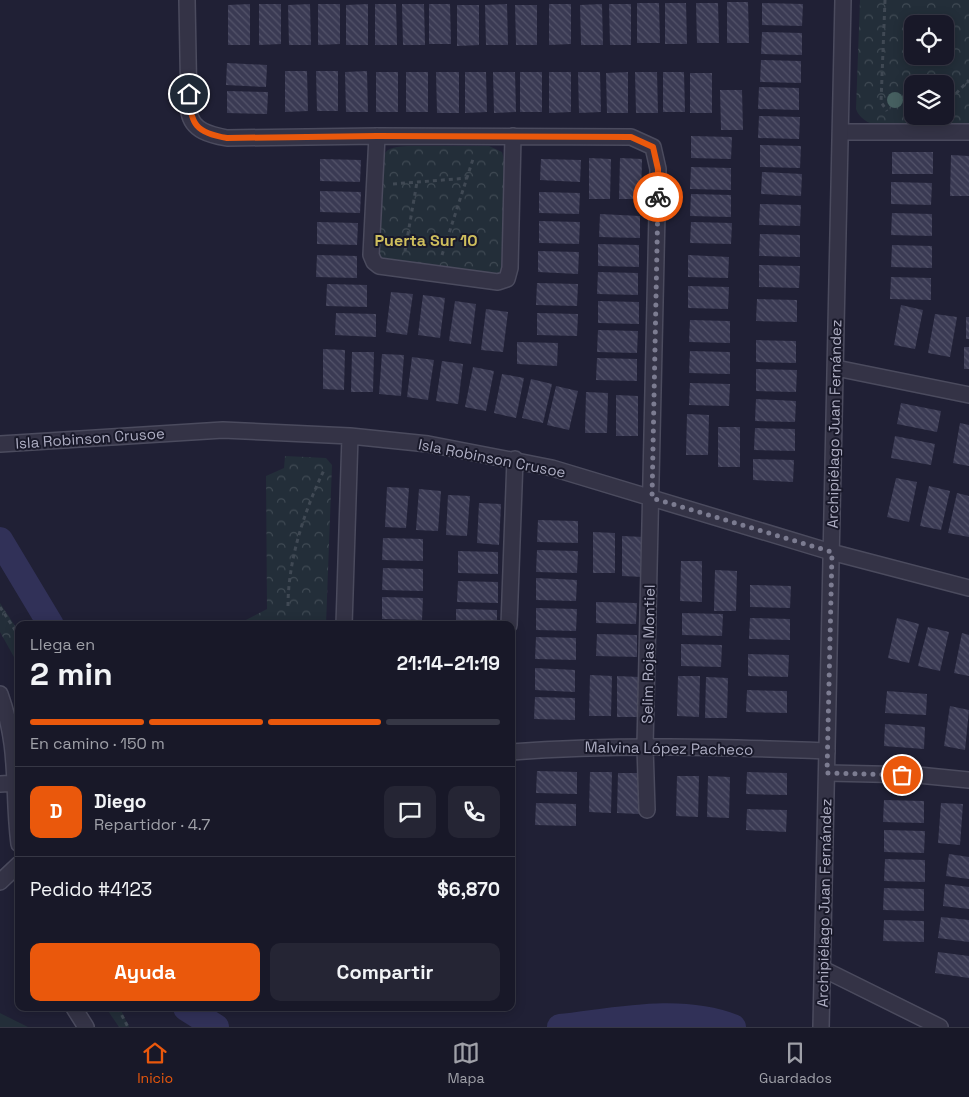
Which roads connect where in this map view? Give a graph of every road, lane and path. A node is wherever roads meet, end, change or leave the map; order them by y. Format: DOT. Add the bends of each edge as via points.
graph roads {
  1 [pos="187,0"];
  2 [pos="843,0"];
  3 [pos="885,0"];
  4 [pos="969,80"];
  5 [pos="954,96"];
  6 [pos="890,112"];
  7 [pos="841,132"];
  8 [pos="969,132"];
  9 [pos="377,136"];
  10 [pos="479,136"];
  11 [pos="513,136"];
  12 [pos="468,178"];
  13 [pos="417,182"];
  14 [pos="375,186"];
  15 [pos="400,269"];
  16 [pos="435,273"];
  17 [pos="836,368"];
  18 [pos="969,394"];
  19 [pos="350,436"];
  20 [pos="0,444"];
  21 [pos="515,459"];
  22 [pos="326,468"];
  23 [pos="652,498"];
  24 [pos="832,552"];
  25 [pos="969,588"];
  26 [pos="288,606"];
  27 [pos="0,607"];
  28 [pos="344,621"];
  29 [pos="509,621"];
  30 [pos="15,630"];
  31 [pos="0,694"];
  32 [pos="645,746"];
  33 [pos="827,751"];
  34 [pos="515,752"];
  35 [pos="15,763"];
  36 [pos="827,773"];
  37 [pos="969,780"];
  38 [pos="15,783"];
  39 [pos="0,784"];
  40 [pos="647,810"];
  41 [pos="15,868"];
  42 [pos="0,882"];
  43 [pos="823,969"];
  44 [pos="76,1011"];
  45 [pos="120,1011"];
  46 [pos="86,1027"];
  47 [pos="128,1027"];
  48 [pos="821,1027"];
  49 [pos="940,1027"];
  1 -- 9 [label="street" via="190,112 193,121 203,131 227,138"];
  2 -- 7 [label="street, Archipiélago Juan Fernández"];
  3 -- 6 [label="path" via="881,102"];
  4 -- 5 [label="path"];
  7 -- 8 [label="street"];
  7 -- 17 [label="street, Archipiélago Juan Fernández"];
  9 -- 10 [label="street"];
  9 -- 14 [label="street"];
  10 -- 11 [label="street"];
  10 -- 12 [label="path"];
  11 -- 16 [label="street" via="509,275 498,282"];
  11 -- 23 [label="street, Selim Rojas Montiel" via="631,137 653,147 658,169"];
  12 -- 13 [label="path"];
  12 -- 16 [label="path"];
  13 -- 14 [label="path"];
  13 -- 15 [label="path"];
  14 -- 15 [label="street" via="372,258 379,266"];
  15 -- 16 [label="street"];
  17 -- 18 [label="street"];
  17 -- 24 [label="street, Archipiélago Juan Fernández"];
  19 -- 20 [label="street, Isla Robinson Crusoe" via="223,430"];
  19 -- 21 [label="street, Isla Robinson Crusoe" via="428,444"];
  19 -- 28 [label="street"];
  21 -- 23 [label="street, Isla Robinson Crusoe"];
  21 -- 29 [label="street"];
  22 -- 26 [label="path" via="309,505 290,571"];
  23 -- 24 [label="street, Isla Robinson Crusoe"];
  23 -- 32 [label="street, Selim Rojas Montiel"];
  24 -- 25 [label="street, Isla Robinson Crusoe"];
  24 -- 33 [label="street, Archipiélago Juan Fernández"];
  27 -- 30 [label="path"];
  31 -- 35 [label="street" via="12,734"];
  32 -- 33 [label="street, Malvina López Pacheco"];
  32 -- 34 [label="street, Malvina López Pacheco"];
  32 -- 40 [label="street, Selim Rojas Montiel"];
  33 -- 36 [label="street, Archipiélago Juan Fernández"];
  36 -- 37 [label="street"];
  36 -- 43 [label="street, Archipiélago Juan Fernández"];
  38 -- 39 [label="street"];
  41 -- 42 [label="street"];
  43 -- 48 [label="street, Archipiélago Juan Fernández"];
  43 -- 49 [label="street"];
  44 -- 46 [label="street"];
  45 -- 47 [label="path"];
}
